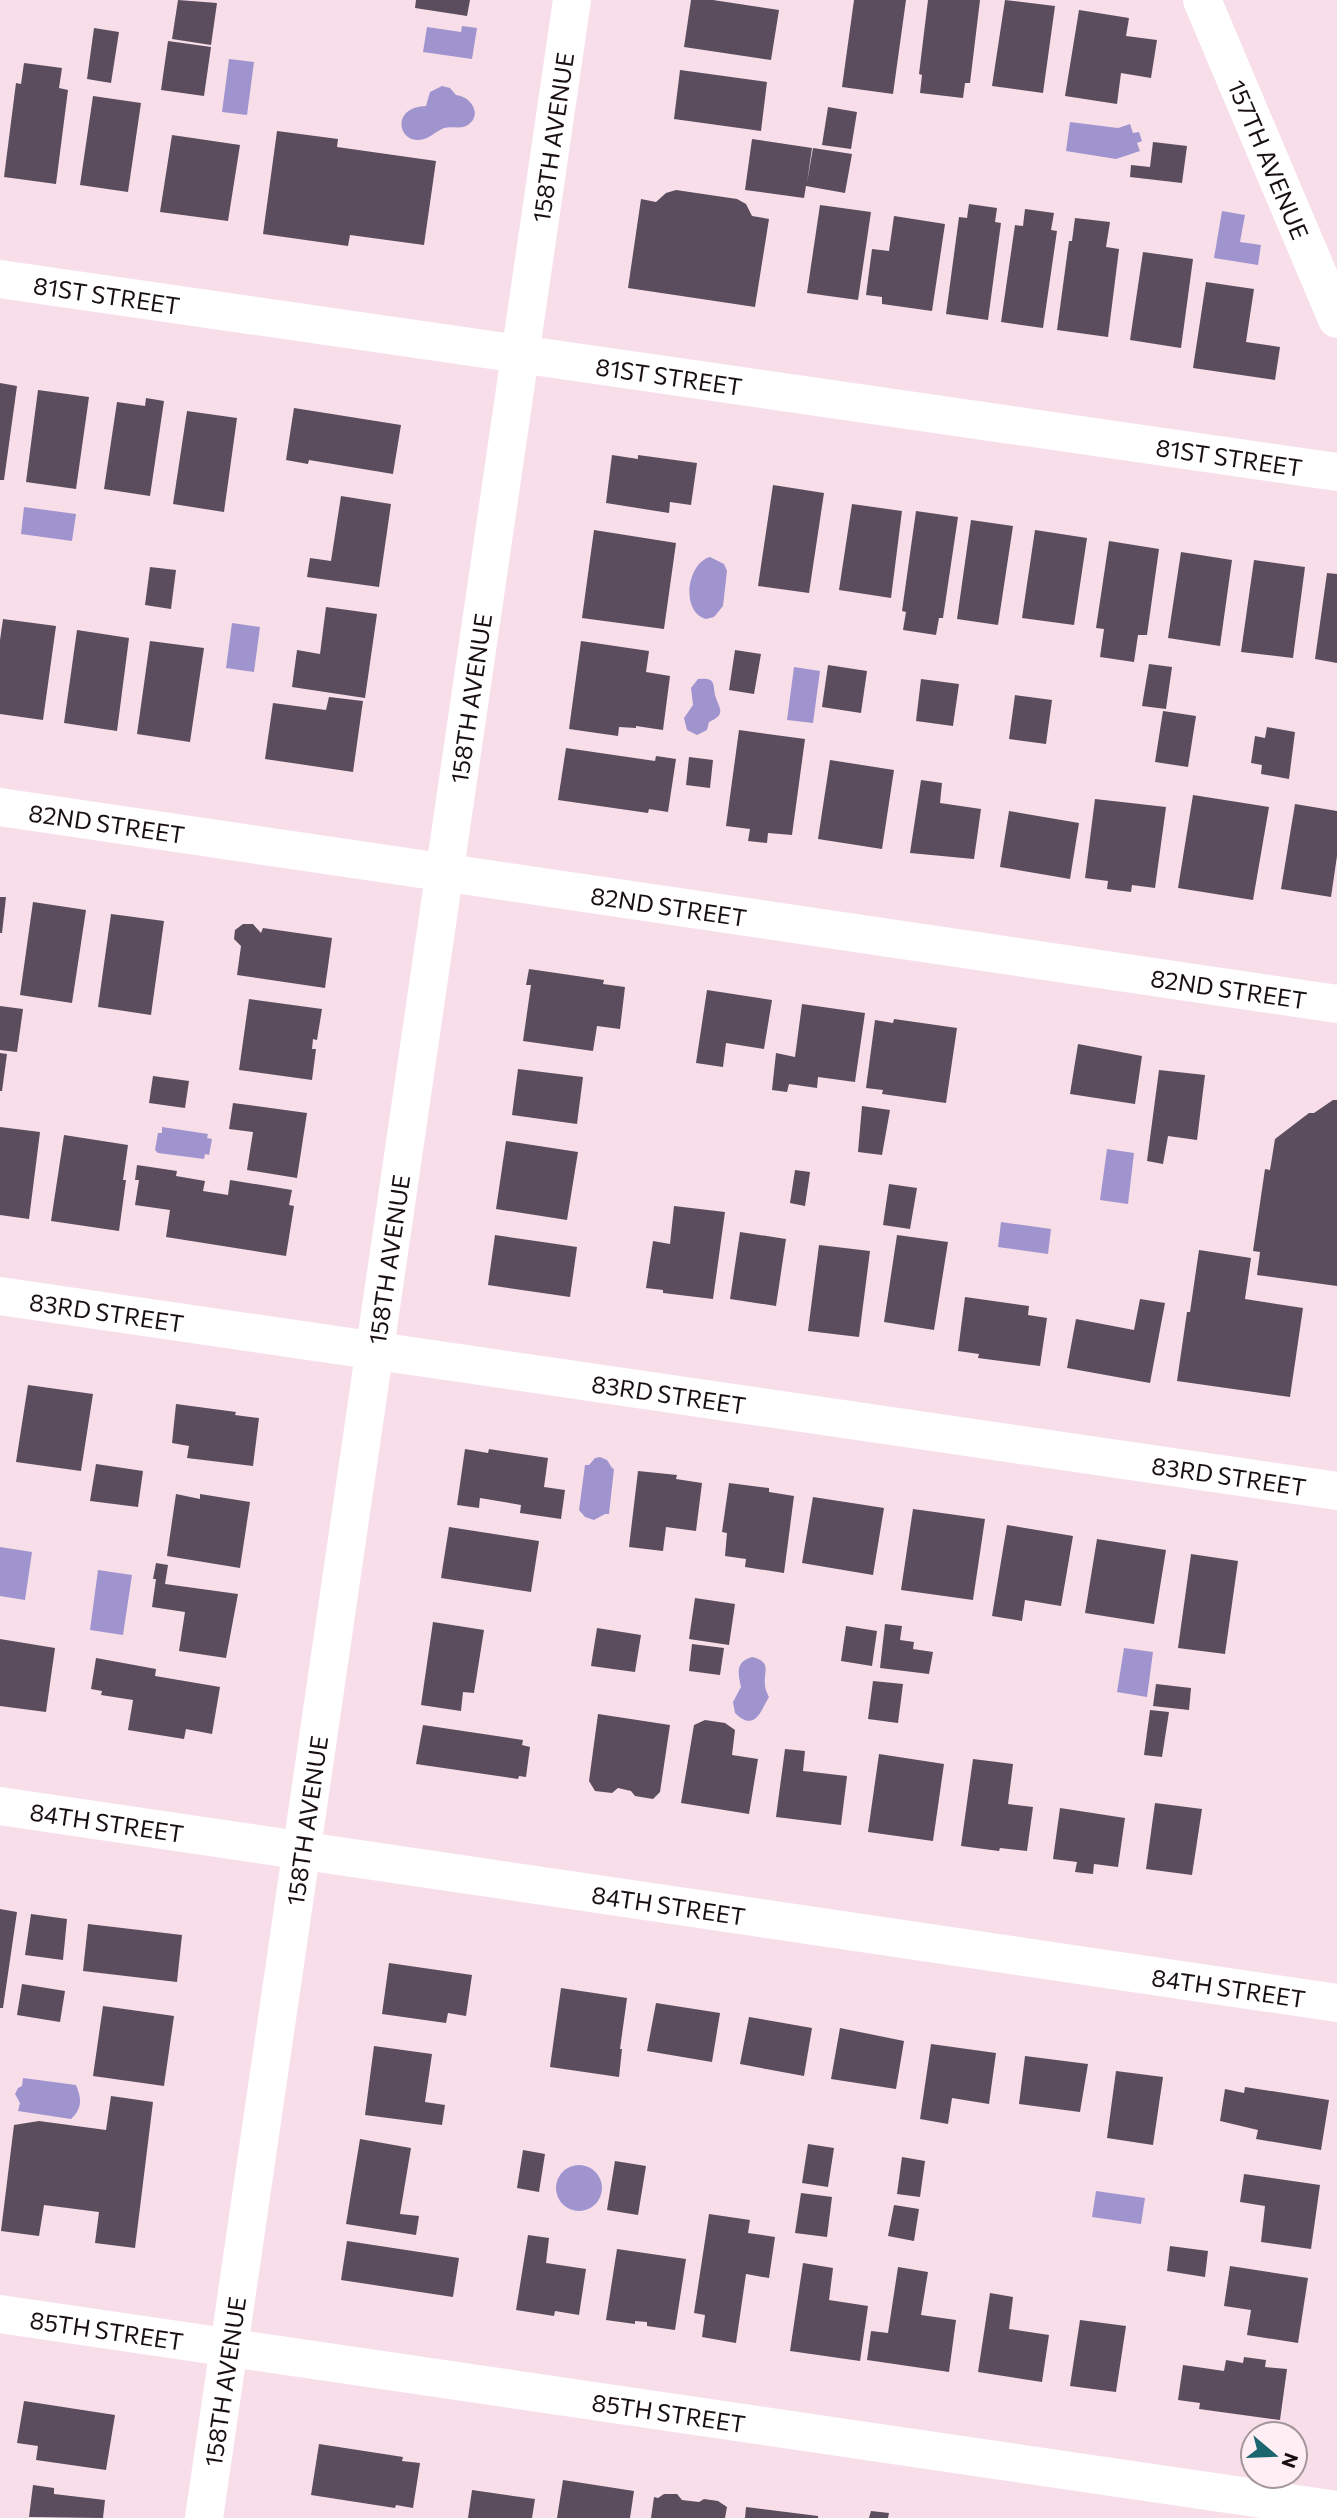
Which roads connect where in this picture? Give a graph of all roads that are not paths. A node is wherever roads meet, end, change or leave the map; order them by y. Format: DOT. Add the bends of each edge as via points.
graph roads {
  1 [pos="572,0"];
  2 [pos="1202,0"];
  3 [pos="0,279"];
  4 [pos="1337,319"];
  5 [pos="520,355"];
  6 [pos="1337,472"];
  7 [pos="0,807"];
  8 [pos="444,872"];
  9 [pos="1337,1004"];
  10 [pos="0,1296"];
  11 [pos="376,1350"];
  12 [pos="1337,1491"];
  13 [pos="0,1806"];
  14 [pos="302,1850"];
  15 [pos="1337,2003"];
  16 [pos="0,2314"];
  17 [pos="228,2348"];
  18 [pos="1337,2510"];
  19 [pos="204,2518"];
  1 -- 5 [label="street, 158TH AVENUE"];
  2 -- 4 [label="street, 157TH AVENUE"];
  3 -- 5 [label="street, 81ST STREET"];
  5 -- 6 [label="street, 81ST STREET"];
  5 -- 8 [label="street, 158TH AVENUE"];
  7 -- 8 [label="street, 82ND STREET"];
  8 -- 9 [label="street, 82ND STREET"];
  8 -- 11 [label="street, 158TH AVENUE"];
  10 -- 11 [label="street, 83RD STREET"];
  11 -- 12 [label="street, 83RD STREET"];
  11 -- 14 [label="street, 158TH AVENUE"];
  13 -- 14 [label="street, 84TH STREET"];
  14 -- 15 [label="street, 84TH STREET"];
  14 -- 17 [label="street, 158TH AVENUE"];
  16 -- 17 [label="street, 85TH STREET"];
  17 -- 18 [label="street, 85TH STREET"];
  17 -- 19 [label="street, 158TH AVENUE"];
}
